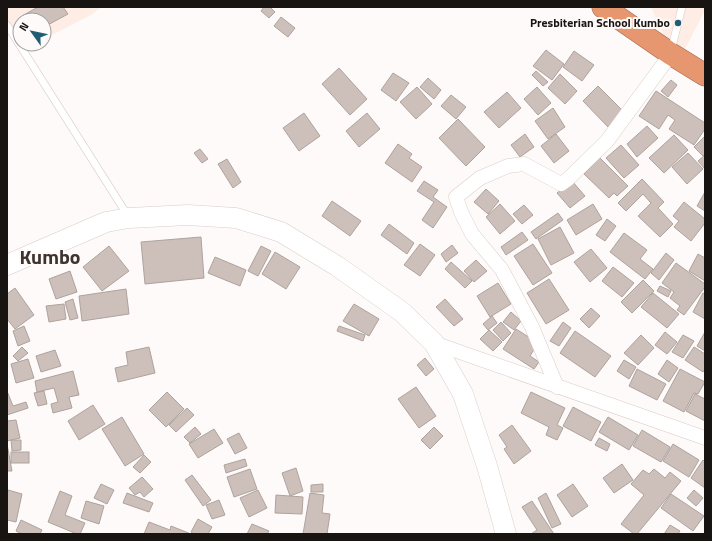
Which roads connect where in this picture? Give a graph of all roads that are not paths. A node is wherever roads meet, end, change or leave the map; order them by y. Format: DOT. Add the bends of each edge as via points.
graph roads {
  1 [pos="603,7"];
  2 [pos="682,7"];
  3 [pos="7,25"];
  4 [pos="671,54"];
  5 [pos="705,75"];
  6 [pos="129,218"];
  7 [pos="7,265"];
  8 [pos="434,343"];
  9 [pos="557,387"];
  10 [pos="705,438"];
  11 [pos="506,534"];
  1 -- 4 [label="highway"];
  2 -- 4 [label="lane"];
  3 -- 6 [label="lane"];
  4 -- 5 [label="highway"];
  4 -- 9 [label="street" via="607,141 561,184 524,164 508,166 480,178 456,197 472,234 502,270 532,327"];
  6 -- 7 [label="main road" via="106,222"];
  6 -- 8 [label="main road" via="188,215 236,218 281,232 338,266 396,308"];
  8 -- 9 [label="street"];
  8 -- 11 [label="main road" via="463,394"];
  9 -- 10 [label="street"];
}
